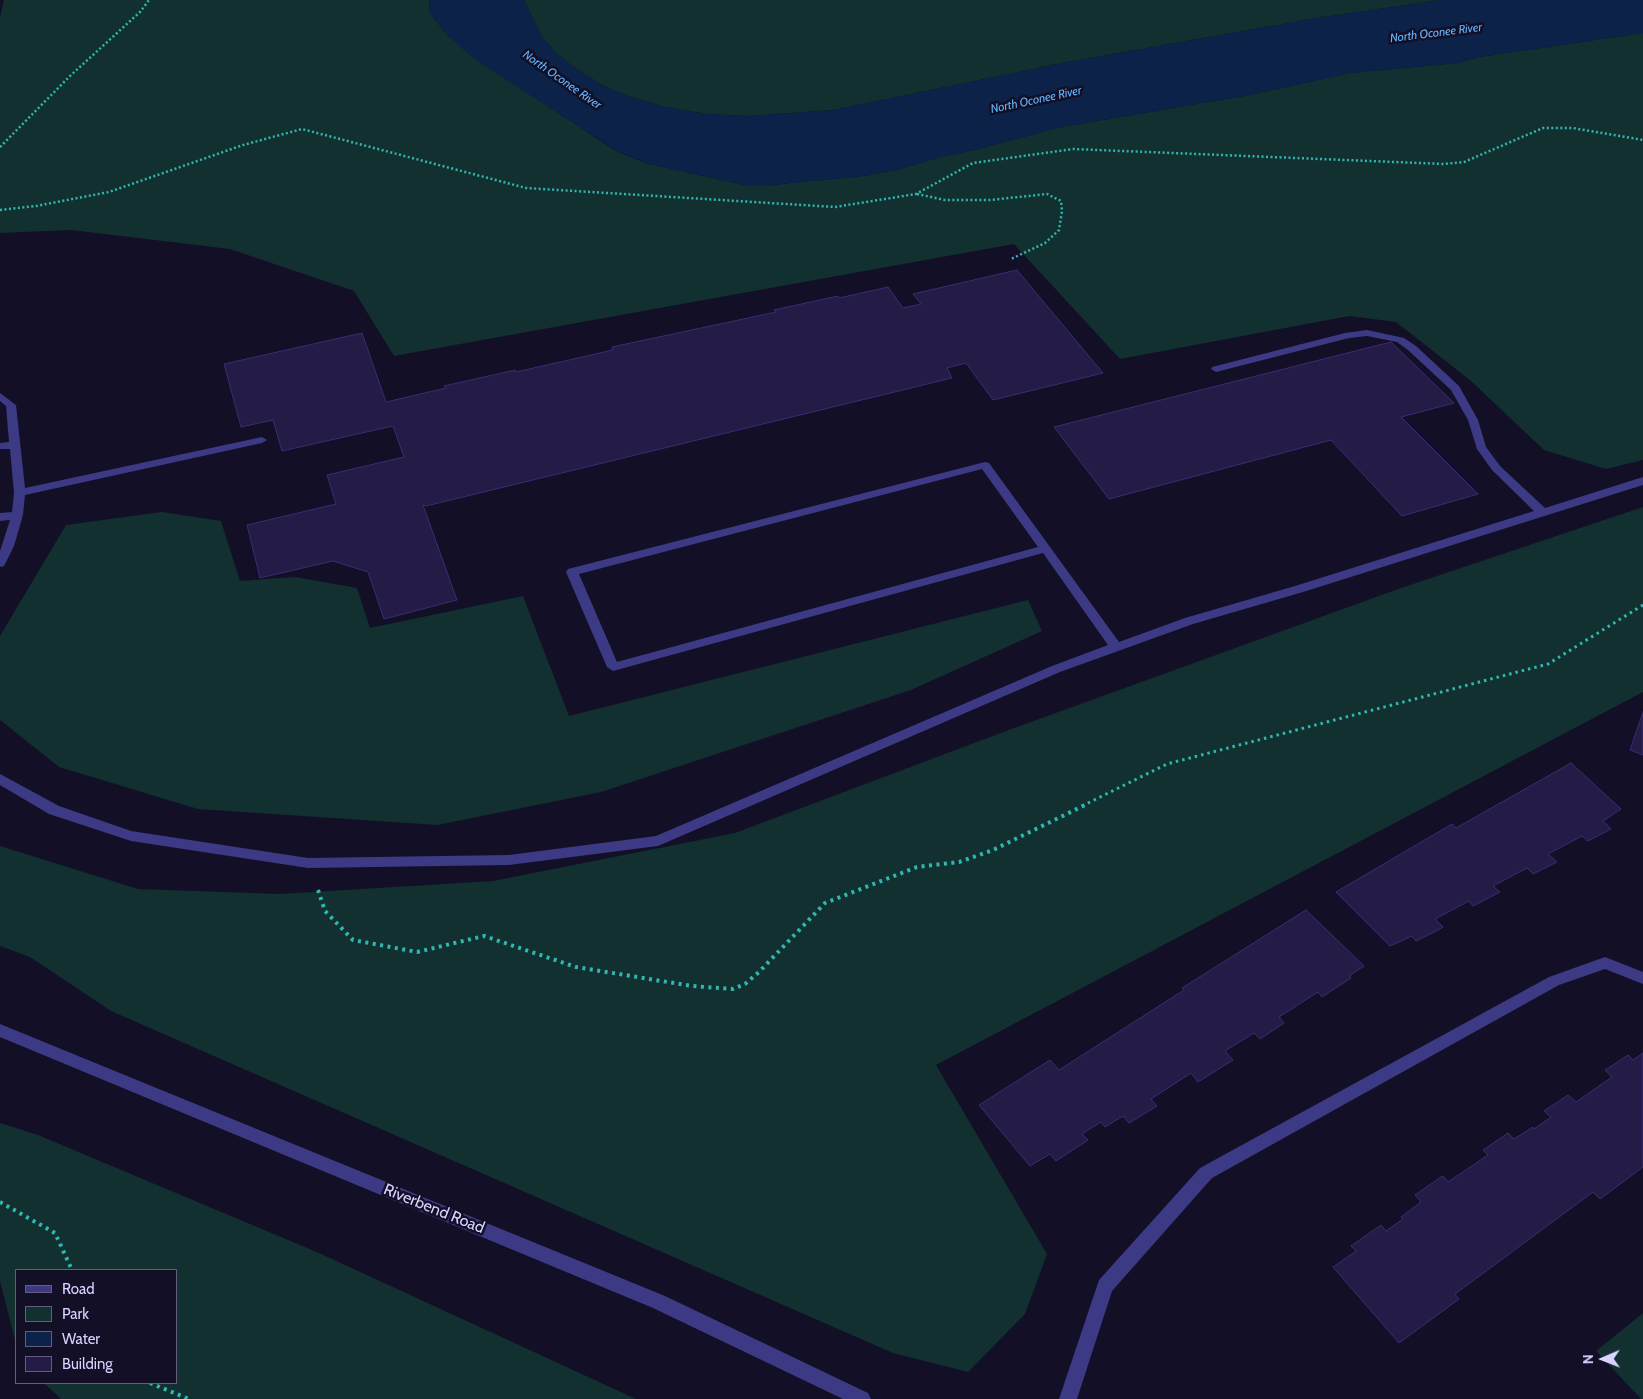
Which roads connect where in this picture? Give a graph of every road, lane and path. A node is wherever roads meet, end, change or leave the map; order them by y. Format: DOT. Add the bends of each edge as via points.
graph roads {
  1 [pos="148,0"];
  2 [pos="1643,140"];
  3 [pos="0,147"];
  4 [pos="916,194"];
  5 [pos="0,210"];
  6 [pos="1011,259"];
  7 [pos="1216,369"];
  8 [pos="0,396"];
  9 [pos="262,440"];
  10 [pos="16,445"];
  11 [pos="0,446"];
  12 [pos="1643,481"];
  13 [pos="20,493"];
  14 [pos="1543,513"];
  15 [pos="17,515"];
  16 [pos="0,516"];
  17 [pos="1045,549"];
  18 [pos="0,563"];
  19 [pos="1643,605"];
  20 [pos="1116,648"];
  21 [pos="0,779"];
  22 [pos="308,863"];
  23 [pos="1643,978"];
  24 [pos="0,1030"];
  25 [pos="0,1202"];
  26 [pos="72,1269"];
  27 [pos="152,1384"];
  28 [pos="189,1399"];
  29 [pos="862,1399"];
  30 [pos="1068,1399"];
  1 -- 3 [label="path" via="140,12 70,76"];
  2 -- 4 [label="path" via="1573,128 1543,128 1464,162 1444,164 1073,149 973,163"];
  4 -- 5 [label="path" via="835,207 526,188 302,129 243,145 109,192"];
  4 -- 6 [label="path" via="945,200 990,200 1047,194 1060,201 1059,230 1044,243"];
  7 -- 14 [label="street" via="1349,335 1367,333 1400,340 1455,388 1473,420 1481,447 1496,468"];
  8 -- 10 [label="street" via="11,405"];
  9 -- 13 [label="street"];
  10 -- 11 [label="street"];
  10 -- 13 [label="street"];
  12 -- 14 [label="street"];
  13 -- 15 [label="street"];
  14 -- 20 [label="street" via="1189,621"];
  15 -- 16 [label="street"];
  15 -- 18 [label="street"];
  17 -- 17 [label="street" via="985,465 572,572 613,667"];
  17 -- 20 [label="street"];
  19 -- 22 [label="path" via="1548,664 1167,764 993,850 959,862 917,866 825,903 759,972 745,984 732,989 692,986 576,967 484,936 417,952 353,940 326,911"];
  20 -- 22 [label="street" via="1056,669 658,841 508,860"];
  21 -- 22 [label="street" via="54,810 131,836"];
  23 -- 30 [label="street" via="1605,963 1554,981 1206,1173 1105,1286"];
  24 -- 29 [label="street, Riverbend Road" via="659,1302"];
  25 -- 26 [label="path" via="55,1233"];
  27 -- 28 [label="path"];
}
